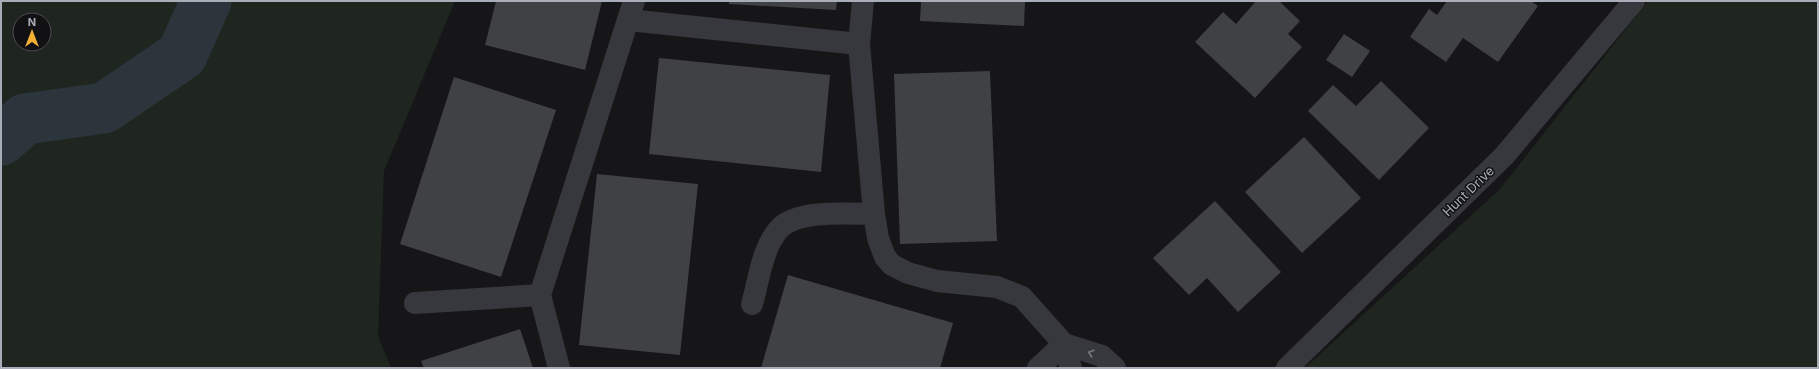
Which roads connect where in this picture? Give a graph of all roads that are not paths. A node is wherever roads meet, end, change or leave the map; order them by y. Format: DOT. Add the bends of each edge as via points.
graph roads {
  1 [pos="863,1"];
  2 [pos="1634,1"];
  3 [pos="631,11"];
  4 [pos="859,44"];
  5 [pos="874,214"];
  6 [pos="540,295"];
  7 [pos="416,303"];
  8 [pos="752,304"];
  9 [pos="1064,344"];
  10 [pos="559,368"];
  11 [pos="1038,368"];
  12 [pos="1071,368"];
  13 [pos="1115,368"];
  14 [pos="1287,368"];
  1 -- 4 [label="street"];
  2 -- 14 [label="street, Hunt Drive" via="1504,156"];
  3 -- 4 [label="street"];
  3 -- 6 [label="street"];
  4 -- 5 [label="street"];
  5 -- 8 [label="street" via="822,214 799,218 780,228 769,245"];
  5 -- 9 [label="street" via="878,238 885,257 892,265 908,273 937,281 998,287 1022,297"];
  6 -- 7 [label="street"];
  6 -- 10 [label="street"];
  9 -- 11 [label="street"];
  9 -- 12 [label="street"];
  13 -- 9 [label="street, one-way" via="1102,356"];
}
